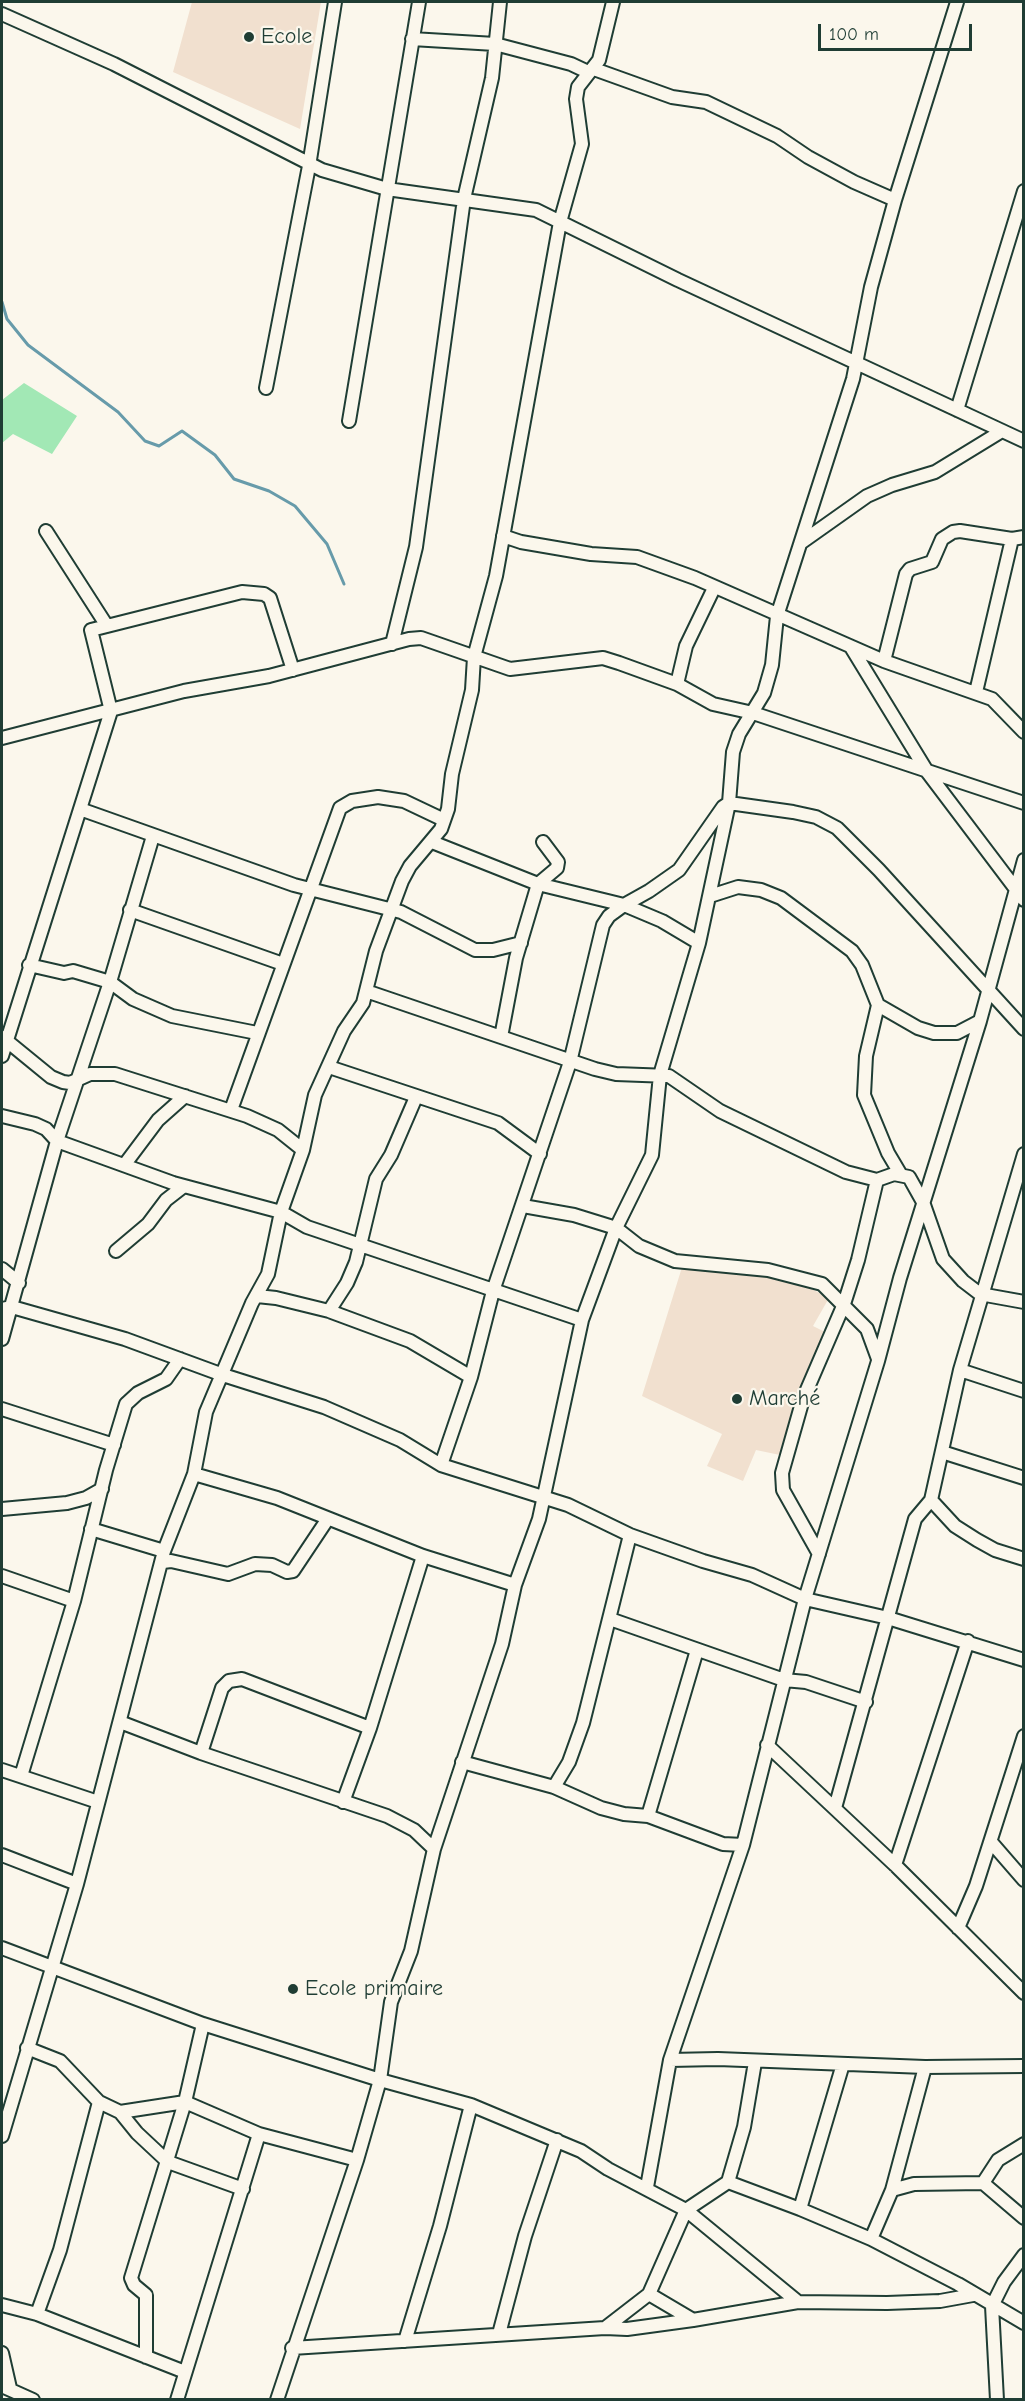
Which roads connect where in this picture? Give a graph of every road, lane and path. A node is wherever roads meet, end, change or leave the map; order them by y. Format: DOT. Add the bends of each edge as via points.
graph roads {
  1 [pos="335,2"];
  2 [pos="418,2"];
  3 [pos="500,2"];
  4 [pos="613,2"];
  5 [pos="957,2"];
  6 [pos="2,14"];
  7 [pos="412,39"];
  8 [pos="495,44"];
  9 [pos="591,70"];
  10 [pos="309,166"];
  11 [pos="387,189"];
  12 [pos="1023,191"];
  13 [pos="464,199"];
  14 [pos="895,200"];
  15 [pos="560,222"];
  16 [pos="855,363"];
  17 [pos="266,388"];
  18 [pos="957,410"];
  19 [pos="349,421"];
  20 [pos="1002,431"];
  21 [pos="1023,441"];
  22 [pos="46,531"];
  23 [pos="503,536"];
  24 [pos="1018,538"];
  25 [pos="802,542"];
  26 [pos="714,588"];
  27 [pos="777,616"];
  28 [pos="106,626"];
  29 [pos="392,644"];
  30 [pos="851,647"];
  31 [pos="474,657"];
  32 [pos="884,662"];
  33 [pos="293,670"];
  34 [pos="676,684"];
  35 [pos="976,692"];
  36 [pos="111,711"];
  37 [pos="753,714"];
  38 [pos="1023,732"];
  39 [pos="2,738"];
  40 [pos="928,773"];
  41 [pos="729,803"];
  42 [pos="1023,803"];
  43 [pos="80,809"];
  44 [pos="444,820"];
  45 [pos="153,836"];
  46 [pos="432,842"];
  47 [pos="543,842"];
  48 [pos="1023,860"];
  49 [pos="538,884"];
  50 [pos="310,889"];
  51 [pos="1014,890"];
  52 [pos="710,896"];
  53 [pos="1023,900"];
  54 [pos="624,904"];
  55 [pos="390,909"];
  56 [pos="130,910"];
  57 [pos="521,943"];
  58 [pos="699,943"];
  59 [pos="283,964"];
  60 [pos="29,965"];
  61 [pos="110,982"];
  62 [pos="987,989"];
  63 [pos="366,991"];
  64 [pos="878,1005"];
  65 [pos="980,1021"];
  66 [pos="1023,1029"];
  67 [pos="256,1033"];
  68 [pos="4,1037"];
  69 [pos="501,1037"];
  70 [pos="2,1056"];
  71 [pos="570,1062"];
  72 [pos="329,1067"];
  73 [pos="660,1075"];
  74 [pos="80,1079"];
  75 [pos="185,1096"];
  76 [pos="416,1097"];
  77 [pos="231,1110"];
  78 [pos="2,1116"];
  79 [pos="57,1141"];
  80 [pos="303,1150"];
  81 [pos="540,1154"];
  82 [pos="1023,1154"];
  83 [pos="124,1164"];
  84 [pos="900,1174"];
  85 [pos="877,1180"];
  86 [pos="1019,1184"];
  87 [pos="184,1186"];
  88 [pos="923,1202"];
  89 [pos="523,1206"];
  90 [pos="281,1212"];
  91 [pos="616,1228"];
  92 [pos="361,1246"];
  93 [pos="116,1251"];
  94 [pos="2,1269"];
  95 [pos="19,1283"];
  96 [pos="493,1291"];
  97 [pos="980,1294"];
  98 [pos="257,1296"];
  99 [pos="1023,1302"];
  100 [pos="844,1304"];
  101 [pos="7,1308"];
  102 [pos="329,1311"];
  103 [pos="582,1320"];
  104 [pos="2,1339"];
  105 [pos="180,1359"];
  106 [pos="878,1361"];
  107 [pos="960,1370"];
  108 [pos="223,1375"];
  109 [pos="471,1377"];
  110 [pos="1023,1391"];
  111 [pos="2,1409"];
  112 [pos="114,1445"];
  113 [pos="942,1452"];
  114 [pos="441,1465"];
  115 [pos="194,1474"];
  116 [pos="1023,1478"];
  117 [pos="102,1489"];
  118 [pos="543,1496"];
  119 [pos="931,1500"];
  120 [pos="2,1509"];
  121 [pos="327,1520"];
  122 [pos="91,1529"];
  123 [pos="630,1535"];
  124 [pos="819,1554"];
  125 [pos="163,1556"];
  126 [pos="423,1556"];
  127 [pos="1023,1559"];
  128 [pos="2,1576"];
  129 [pos="515,1585"];
  130 [pos="805,1599"];
  131 [pos="75,1601"];
  132 [pos="888,1618"];
  133 [pos="610,1619"];
  134 [pos="968,1641"];
  135 [pos="697,1650"];
  136 [pos="1023,1660"];
  137 [pos="784,1680"];
  138 [pos="866,1702"];
  139 [pos="120,1722"];
  140 [pos="370,1728"];
  141 [pos="1023,1736"];
  142 [pos="767,1745"];
  143 [pos="201,1753"];
  144 [pos="462,1762"];
  145 [pos="2,1770"];
  146 [pos="21,1776"];
  147 [pos="554,1787"];
  148 [pos="98,1802"];
  149 [pos="343,1802"];
  150 [pos="835,1808"];
  151 [pos="648,1816"];
  152 [pos="991,1842"];
  153 [pos="743,1845"];
  154 [pos="434,1849"];
  155 [pos="2,1855"];
  156 [pos="895,1865"];
  157 [pos="1023,1880"];
  158 [pos="77,1884"];
  159 [pos="958,1928"];
  160 [pos="2,1948"];
  161 [pos="50,1968"];
  162 [pos="1023,1993"];
  163 [pos="203,2024"];
  164 [pos="27,2048"];
  165 [pos="670,2060"];
  166 [pos="755,2062"];
  167 [pos="843,2064"];
  168 [pos="1023,2066"];
  169 [pos="925,2067"];
  170 [pos="380,2080"];
  171 [pos="99,2102"];
  172 [pos="185,2102"];
  173 [pos="471,2104"];
  174 [pos="120,2112"];
  175 [pos="259,2134"];
  176 [pos="2,2136"];
  177 [pos="557,2140"];
  178 [pos="1023,2144"];
  179 [pos="357,2160"];
  180 [pos="168,2162"];
  181 [pos="728,2182"];
  182 [pos="983,2183"];
  183 [pos="648,2187"];
  184 [pos="243,2189"];
  185 [pos="892,2190"];
  186 [pos="801,2209"];
  187 [pos="686,2210"];
  188 [pos="1023,2218"];
  189 [pos="871,2239"];
  190 [pos="1023,2255"];
  191 [pos="649,2294"];
  192 [pos="973,2295"];
  193 [pos="798,2302"];
  194 [pos="2,2305"];
  195 [pos="992,2306"];
  196 [pos="37,2314"];
  197 [pos="693,2320"];
  198 [pos="1023,2323"];
  199 [pos="605,2328"];
  200 [pos="499,2334"];
  201 [pos="405,2341"];
  202 [pos="292,2348"];
  203 [pos="2,2353"];
  204 [pos="146,2357"];
  205 [pos="185,2372"];
  206 [pos="6,2387"];
  207 [pos="33,2400"];
  208 [pos="177,2400"];
  209 [pos="277,2400"];
  210 [pos="997,2400"];
  1 -- 10 [label="street"];
  2 -- 7 [label="street"];
  3 -- 8 [label="street"];
  4 -- 9 [label="street" via="607,32"];
  5 -- 14 [label="street"];
  6 -- 10 [label="street" via="123,69"];
  7 -- 8 [label="street"];
  7 -- 11 [label="street"];
  8 -- 9 [label="street"];
  8 -- 13 [label="street" via="492,78"];
  9 -- 14 [label="street" via="672,97 706,102"];
  9 -- 15 [label="street" via="578,87 582,144"];
  10 -- 11 [label="street"];
  10 -- 17 [label="street"];
  11 -- 13 [label="street"];
  11 -- 19 [label="street"];
  12 -- 18 [label="street"];
  13 -- 15 [label="street" via="536,210"];
  13 -- 29 [label="street" via="416,547"];
  14 -- 16 [label="street"];
  15 -- 16 [label="street"];
  15 -- 23 [label="street"];
  16 -- 18 [label="street"];
  16 -- 25 [label="street"];
  18 -- 20 [label="street"];
  20 -- 21 [label="street"];
  20 -- 25 [label="street" via="935,472 867,496"];
  22 -- 28 [label="street"];
  23 -- 26 [label="street" via="591,554 637,557"];
  23 -- 31 [label="street"];
  24 -- 32 [label="street" via="953,532 942,539 932,562 910,569 900,589"];
  24 -- 35 [label="street"];
  25 -- 27 [label="street"];
  26 -- 27 [label="street"];
  26 -- 34 [label="street" via="686,646"];
  27 -- 30 [label="street"];
  27 -- 37 [label="street" via="772,665"];
  28 -- 33 [label="street" via="242,592 264,594 270,598"];
  28 -- 36 [label="street" via="91,630"];
  29 -- 31 [label="street" via="421,638"];
  29 -- 33 [label="street"];
  30 -- 32 [label="street"];
  30 -- 40 [label="street"];
  31 -- 34 [label="street" via="510,669 603,658"];
  31 -- 44 [label="street" via="472,690"];
  32 -- 35 [label="street"];
  33 -- 36 [label="street" via="184,691"];
  34 -- 37 [label="street" via="713,704"];
  35 -- 38 [label="street" via="992,699"];
  36 -- 39 [label="street"];
  36 -- 43 [label="street"];
  37 -- 40 [label="street"];
  37 -- 41 [label="street" via="733,752"];
  40 -- 42 [label="street"];
  40 -- 51 [label="street"];
  41 -- 52 [label="street"];
  41 -- 54 [label="street" via="679,870"];
  41 -- 62 [label="street" via="816,818 837,828"];
  43 -- 45 [label="street"];
  43 -- 60 [label="street"];
  44 -- 46 [label="street"];
  44 -- 50 [label="street" via="404,801 378,797 346,803 340,808"];
  45 -- 50 [label="street"];
  45 -- 56 [label="street"];
  46 -- 49 [label="street"];
  46 -- 55 [label="street" via="410,866"];
  47 -- 49 [label="street" via="558,862 557,868"];
  48 -- 51 [label="street"];
  49 -- 54 [label="street"];
  49 -- 57 [label="street"];
  50 -- 55 [label="street"];
  50 -- 59 [label="street"];
  51 -- 53 [label="street"];
  51 -- 62 [label="street"];
  52 -- 58 [label="street"];
  52 -- 64 [label="street" via="738,887 781,898 852,951"];
  54 -- 58 [label="street"];
  54 -- 71 [label="street" via="609,916 600,935"];
  55 -- 57 [label="street" via="425,922 475,950"];
  55 -- 63 [label="street"];
  56 -- 59 [label="street"];
  56 -- 61 [label="street"];
  57 -- 69 [label="street"];
  58 -- 73 [label="street"];
  59 -- 67 [label="street"];
  60 -- 61 [label="street" via="64,973 73,971"];
  60 -- 68 [label="street"];
  61 -- 67 [label="street" via="148,1008"];
  61 -- 74 [label="street"];
  62 -- 65 [label="street"];
  62 -- 66 [label="street"];
  63 -- 69 [label="street"];
  63 -- 72 [label="street"];
  64 -- 65 [label="street" via="934,1033 957,1033"];
  64 -- 84 [label="street" via="866,1056 864,1095"];
  65 -- 88 [label="street"];
  67 -- 77 [label="street"];
  68 -- 70 [label="street"];
  68 -- 74 [label="street" via="51,1077 70,1083"];
  69 -- 71 [label="street"];
  71 -- 73 [label="street" via="616,1074"];
  71 -- 81 [label="street"];
  72 -- 76 [label="street"];
  72 -- 80 [label="street" via="315,1095"];
  73 -- 85 [label="street" via="669,1076 704,1102 749,1126 846,1172"];
  73 -- 91 [label="street" via="652,1155"];
  74 -- 75 [label="street" via="102,1072"];
  74 -- 79 [label="street"];
  75 -- 77 [label="street"];
  75 -- 83 [label="street" via="158,1120"];
  76 -- 81 [label="street" via="498,1123"];
  76 -- 92 [label="street" via="376,1179"];
  77 -- 80 [label="street" via="278,1130"];
  78 -- 79 [label="street" via="46,1129"];
  79 -- 83 [label="street"];
  79 -- 95 [label="street"];
  80 -- 90 [label="street"];
  81 -- 89 [label="street"];
  82 -- 86 [label="street"];
  83 -- 87 [label="street"];
  84 -- 85 [label="street"];
  84 -- 88 [label="street" via="909,1177"];
  85 -- 100 [label="street"];
  86 -- 97 [label="street"];
  87 -- 90 [label="street"];
  87 -- 93 [label="street"];
  88 -- 97 [label="street" via="943,1259"];
  88 -- 106 [label="street"];
  89 -- 91 [label="street"];
  89 -- 96 [label="street"];
  90 -- 92 [label="street" via="308,1227"];
  90 -- 98 [label="street" via="268,1274"];
  91 -- 100 [label="street" via="625,1237 675,1261 801,1277 822,1284"];
  91 -- 103 [label="street"];
  92 -- 96 [label="street"];
  92 -- 102 [label="street" via="347,1283"];
  94 -- 95 [label="street"];
  95 -- 101 [label="street"];
  96 -- 103 [label="street"];
  96 -- 109 [label="street"];
  97 -- 99 [label="street"];
  97 -- 107 [label="street"];
  98 -- 102 [label="street"];
  98 -- 108 [label="street"];
  100 -- 106 [label="street" via="867,1329"];
  100 -- 124 [label="street" via="803,1399 782,1473 783,1490"];
  101 -- 104 [label="street"];
  101 -- 105 [label="street" via="125,1339"];
  102 -- 109 [label="street" via="410,1341"];
  103 -- 118 [label="street"];
  105 -- 108 [label="street"];
  105 -- 112 [label="street" via="166,1379 126,1404"];
  106 -- 124 [label="street"];
  107 -- 110 [label="street"];
  107 -- 113 [label="street"];
  108 -- 114 [label="street" via="324,1407 400,1440"];
  108 -- 115 [label="street" via="206,1412"];
  109 -- 114 [label="street"];
  111 -- 112 [label="street"];
  112 -- 117 [label="street"];
  113 -- 116 [label="street"];
  113 -- 119 [label="street"];
  114 -- 118 [label="street"];
  115 -- 121 [label="street" via="277,1498"];
  115 -- 125 [label="street"];
  117 -- 120 [label="street" via="67,1503"];
  117 -- 122 [label="street"];
  118 -- 123 [label="street"];
  118 -- 129 [label="street" via="539,1519"];
  119 -- 127 [label="street" via="955,1526 995,1550"];
  119 -- 132 [label="street" via="915,1519"];
  121 -- 125 [label="street" via="293,1571 255,1564 228,1574"];
  121 -- 126 [label="street"];
  122 -- 125 [label="street"];
  122 -- 131 [label="street"];
  123 -- 130 [label="street" via="752,1575"];
  123 -- 133 [label="street"];
  124 -- 130 [label="street"];
  125 -- 139 [label="street"];
  126 -- 129 [label="street"];
  126 -- 140 [label="street"];
  128 -- 131 [label="street"];
  129 -- 144 [label="street" via="502,1644"];
  130 -- 132 [label="street"];
  130 -- 137 [label="street"];
  131 -- 146 [label="street"];
  132 -- 134 [label="street"];
  132 -- 138 [label="street"];
  133 -- 135 [label="street"];
  133 -- 147 [label="street" via="583,1723 569,1762"];
  134 -- 136 [label="street"];
  134 -- 156 [label="street"];
  135 -- 137 [label="street"];
  135 -- 151 [label="street"];
  137 -- 138 [label="street" via="806,1682"];
  137 -- 142 [label="street"];
  138 -- 150 [label="street"];
  139 -- 143 [label="street"];
  139 -- 148 [label="street"];
  140 -- 143 [label="street" via="242,1679 229,1681 222,1688"];
  140 -- 149 [label="street"];
  141 -- 152 [label="street"];
  142 -- 150 [label="street"];
  142 -- 153 [label="street"];
  143 -- 149 [label="street"];
  144 -- 147 [label="street"];
  144 -- 154 [label="street"];
  145 -- 146 [label="street"];
  146 -- 148 [label="street"];
  147 -- 151 [label="street" via="601,1808"];
  148 -- 158 [label="street"];
  149 -- 154 [label="street" via="387,1816 414,1830"];
  150 -- 156 [label="street"];
  151 -- 153 [label="street" via="723,1844"];
  152 -- 157 [label="street"];
  152 -- 159 [label="street"];
  153 -- 165 [label="street"];
  154 -- 170 [label="street" via="411,1951 391,2002"];
  155 -- 158 [label="street"];
  156 -- 159 [label="street"];
  158 -- 161 [label="street"];
  159 -- 162 [label="street"];
  160 -- 161 [label="street"];
  161 -- 163 [label="street"];
  161 -- 164 [label="street"];
  163 -- 170 [label="street"];
  163 -- 172 [label="street"];
  164 -- 171 [label="street" via="60,2061"];
  164 -- 176 [label="street"];
  165 -- 166 [label="street"];
  165 -- 183 [label="street"];
  166 -- 167 [label="street"];
  166 -- 181 [label="street" via="744,2127"];
  167 -- 169 [label="street"];
  167 -- 186 [label="street"];
  168 -- 169 [label="street"];
  169 -- 185 [label="street"];
  170 -- 173 [label="street"];
  170 -- 179 [label="street"];
  171 -- 174 [label="street"];
  171 -- 196 [label="street" via="60,2250"];
  172 -- 174 [label="street"];
  172 -- 175 [label="street"];
  172 -- 180 [label="street"];
  173 -- 177 [label="street"];
  173 -- 201 [label="street"];
  174 -- 180 [label="street"];
  175 -- 179 [label="street"];
  175 -- 184 [label="street"];
  177 -- 183 [label="street"];
  177 -- 200 [label="street" via="525,2236"];
  178 -- 182 [label="street" via="998,2160"];
  179 -- 202 [label="street"];
  180 -- 184 [label="street"];
  180 -- 204 [label="street" via="131,2278 146,2295"];
  181 -- 186 [label="street"];
  181 -- 187 [label="street"];
  182 -- 185 [label="street" via="914,2184"];
  182 -- 188 [label="street"];
  183 -- 187 [label="street"];
  184 -- 205 [label="street"];
  185 -- 189 [label="street"];
  186 -- 189 [label="street"];
  187 -- 191 [label="street"];
  187 -- 193 [label="street"];
  189 -- 192 [label="street"];
  190 -- 195 [label="street"];
  191 -- 197 [label="street"];
  191 -- 199 [label="street"];
  192 -- 193 [label="street" via="940,2301"];
  192 -- 195 [label="street"];
  193 -- 197 [label="street"];
  194 -- 196 [label="street"];
  195 -- 198 [label="street"];
  195 -- 210 [label="street"];
  196 -- 204 [label="street"];
  197 -- 199 [label="street"];
  199 -- 200 [label="street"];
  200 -- 201 [label="street"];
  201 -- 202 [label="street"];
  202 -- 209 [label="street"];
  203 -- 206 [label="street"];
  204 -- 205 [label="street"];
  205 -- 208 [label="street"];
  206 -- 207 [label="street"];
}
